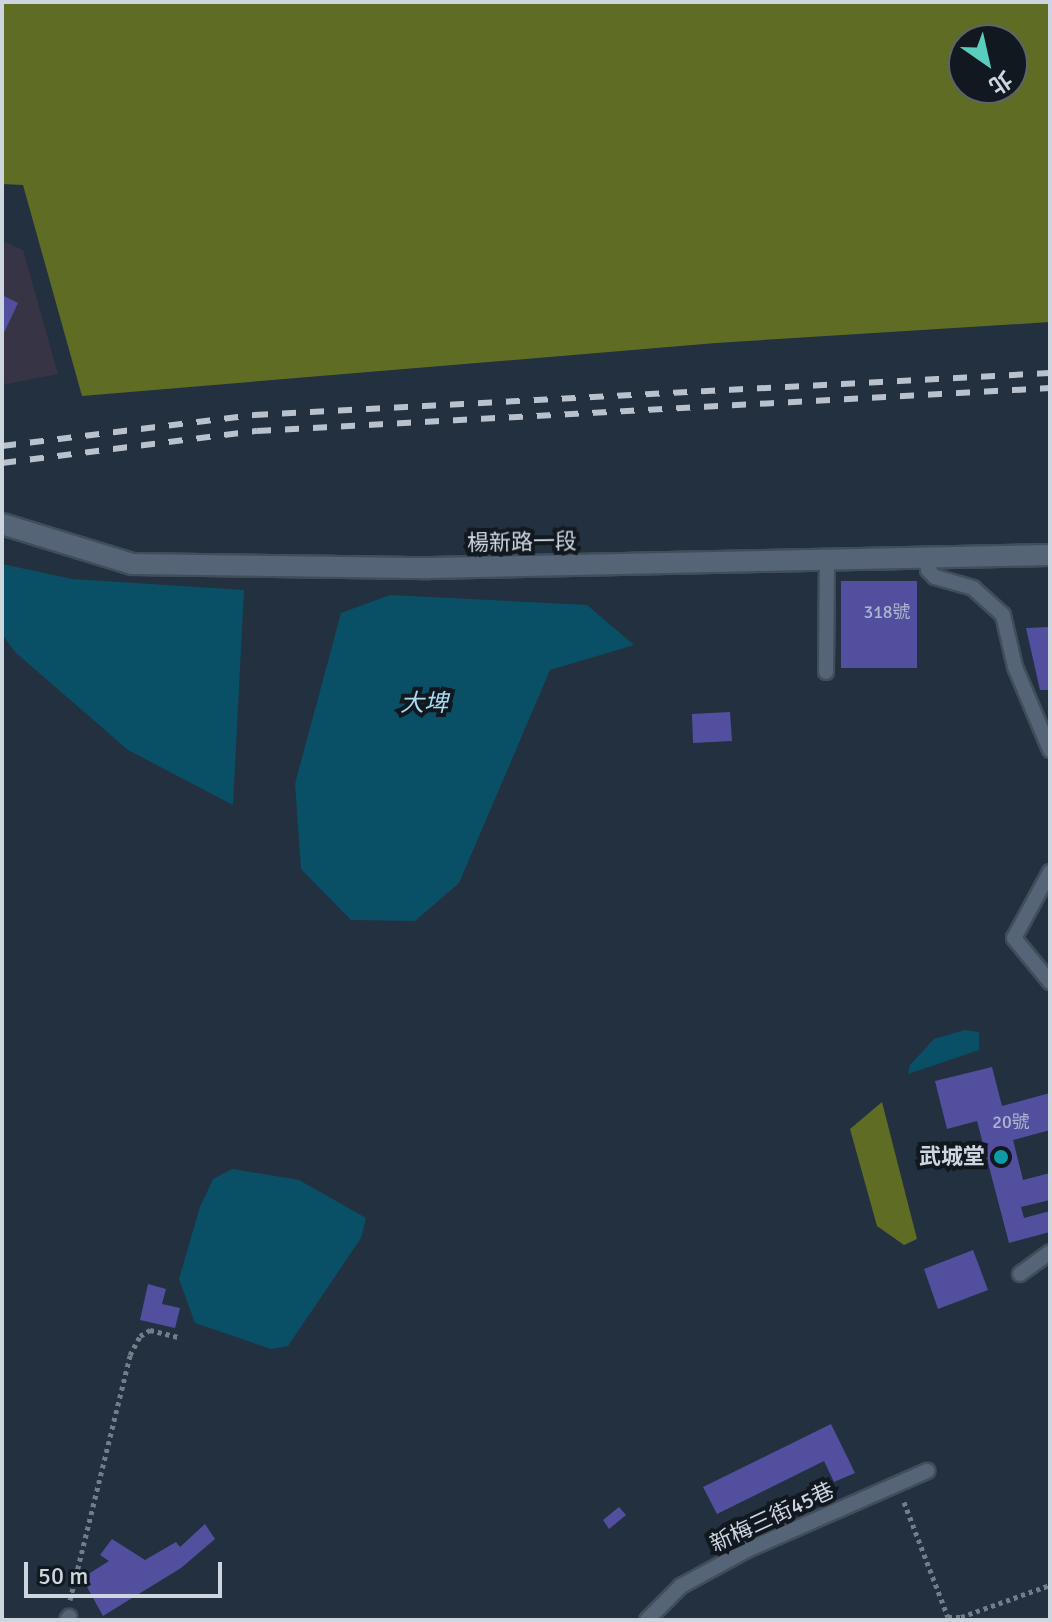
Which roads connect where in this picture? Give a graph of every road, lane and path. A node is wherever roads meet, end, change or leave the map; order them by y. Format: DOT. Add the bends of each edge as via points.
graph roads {
  1 [pos="2,524"];
  2 [pos="1050,555"];
  3 [pos="927,556"];
  4 [pos="827,558"];
  5 [pos="826,672"];
  6 [pos="1050,750"];
  7 [pos="1050,872"];
  8 [pos="1050,982"];
  9 [pos="1050,1252"];
  10 [pos="1020,1274"];
  11 [pos="179,1337"];
  12 [pos="927,1471"];
  13 [pos="898,1484"];
  14 [pos="1050,1585"];
  15 [pos="68,1618"];
  16 [pos="647,1620"];
  1 -- 4 [label="main road, 楊新路一段" via="132,564 430,568"];
  2 -- 3 [label="main road, 楊新路一段"];
  3 -- 4 [label="main road, 楊新路一段"];
  3 -- 6 [label="lane" via="928,570 935,577 973,588 1003,615 1015,667"];
  4 -- 5 [label="lane"];
  7 -- 8 [label="lane" via="1014,938"];
  9 -- 10 [label="lane"];
  11 -- 15 [label="path" via="150,1330 140,1336 130,1355"];
  12 -- 13 [label="lane, 新梅三街45巷"];
  13 -- 14 [label="path" via="948,1617"];
  13 -- 16 [label="lane, 新梅三街45巷" via="747,1550 681,1586"];
}
